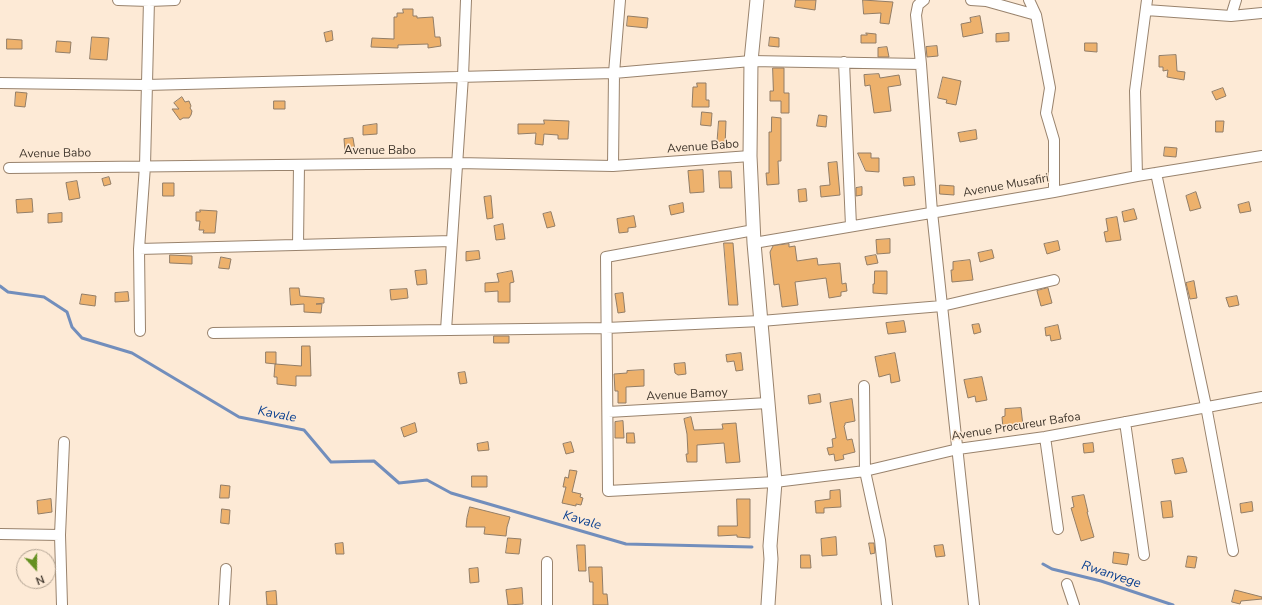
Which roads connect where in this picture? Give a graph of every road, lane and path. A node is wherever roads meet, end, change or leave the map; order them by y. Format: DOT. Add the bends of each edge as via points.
graph roads {
  1 [pos="118,0"];
  2 [pos="149,0"];
  3 [pos="176,0"];
  4 [pos="466,0"];
  5 [pos="620,0"];
  6 [pos="757,0"];
  7 [pos="924,0"];
  8 [pos="971,0"];
  9 [pos="1029,0"];
  10 [pos="1236,0"];
  11 [pos="1146,5"];
  12 [pos="1262,13"];
  13 [pos="1036,15"];
  14 [pos="1231,16"];
  15 [pos="752,61"];
  16 [pos="844,62"];
  17 [pos="921,64"];
  18 [pos="614,72"];
  19 [pos="463,76"];
  20 [pos="0,83"];
  21 [pos="146,85"];
  22 [pos="750,156"];
  23 [pos="1262,156"];
  24 [pos="457,163"];
  25 [pos="299,165"];
  26 [pos="145,166"];
  27 [pos="613,166"];
  28 [pos="9,168"];
  29 [pos="1156,173"];
  30 [pos="1137,176"];
  31 [pos="1054,192"];
  32 [pos="932,212"];
  33 [pos="851,226"];
  34 [pos="754,236"];
  35 [pos="452,241"];
  36 [pos="298,245"];
  37 [pos="139,249"];
  38 [pos="1054,280"];
  39 [pos="942,306"];
  40 [pos="761,321"];
  41 [pos="606,328"];
  42 [pos="446,330"];
  43 [pos="140,331"];
  44 [pos="213,333"];
  45 [pos="864,386"];
  46 [pos="1262,397"];
  47 [pos="768,403"];
  48 [pos="1206,406"];
  49 [pos="608,412"];
  50 [pos="1126,422"];
  51 [pos="1045,437"];
  52 [pos="64,442"];
  53 [pos="958,449"];
  54 [pos="866,471"];
  55 [pos="775,482"];
  56 [pos="1058,529"];
  57 [pos="0,534"];
  58 [pos="60,535"];
  59 [pos="1233,551"];
  60 [pos="1144,555"];
  61 [pos="547,562"];
  62 [pos="226,569"];
  63 [pos="1067,584"];
  64 [pos="62,605"];
  65 [pos="224,605"];
  66 [pos="547,605"];
  67 [pos="768,605"];
  68 [pos="887,605"];
  69 [pos="974,605"];
  70 [pos="1074,605"];
  1 -- 2 [label="street"];
  2 -- 3 [label="street"];
  2 -- 21 [label="street"];
  4 -- 19 [label="street"];
  5 -- 18 [label="street"];
  6 -- 15 [label="main road"];
  7 -- 17 [label="street" via="918,5 916,15"];
  8 -- 13 [label="street" via="986,1"];
  9 -- 13 [label="street"];
  10 -- 14 [label="street"];
  11 -- 14 [label="street"];
  11 -- 30 [label="street" via="1135,91"];
  12 -- 14 [label="street"];
  13 -- 31 [label="street" via="1050,88 1046,113 1054,140"];
  15 -- 16 [label="street"];
  15 -- 18 [label="street"];
  15 -- 22 [label="main road"];
  16 -- 17 [label="street"];
  16 -- 33 [label="street"];
  17 -- 32 [label="street"];
  18 -- 19 [label="street"];
  18 -- 27 [label="street"];
  19 -- 21 [label="street"];
  19 -- 24 [label="street"];
  20 -- 21 [label="street"];
  21 -- 26 [label="street"];
  22 -- 27 [label="street, Avenue Babo"];
  22 -- 34 [label="main road"];
  23 -- 29 [label="street, Avenue Musafiri"];
  24 -- 25 [label="street, Avenue Babo"];
  24 -- 27 [label="street, Avenue Babo"];
  24 -- 35 [label="street"];
  25 -- 26 [label="street, Avenue Babo"];
  25 -- 36 [label="street"];
  26 -- 28 [label="street, Avenue Babo"];
  26 -- 37 [label="street"];
  29 -- 30 [label="street, Avenue Musafiri"];
  29 -- 48 [label="street"];
  30 -- 31 [label="street, Avenue Musafiri"];
  31 -- 32 [label="street, Avenue Musafiri"];
  32 -- 33 [label="street, Avenue Musafiri"];
  32 -- 39 [label="street"];
  33 -- 34 [label="street, Avenue Musafiri"];
  34 -- 40 [label="main road"];
  34 -- 41 [label="street, Avenue Musafiri" via="606,257"];
  35 -- 36 [label="street"];
  35 -- 42 [label="street"];
  36 -- 37 [label="street"];
  37 -- 43 [label="street"];
  38 -- 39 [label="street"];
  39 -- 40 [label="street"];
  39 -- 53 [label="street"];
  40 -- 41 [label="street"];
  40 -- 47 [label="main road"];
  41 -- 42 [label="street"];
  41 -- 49 [label="street"];
  42 -- 44 [label="street"];
  45 -- 54 [label="street"];
  46 -- 48 [label="street, Avenue Procureur Bafoa"];
  47 -- 49 [label="street, Avenue Bamoy"];
  47 -- 55 [label="main road"];
  48 -- 50 [label="street, Avenue Procureur Bafoa"];
  48 -- 59 [label="street"];
  49 -- 55 [label="street, Avenue Procureur Bafoa" via="608,491"];
  50 -- 51 [label="street, Avenue Procureur Bafoa"];
  50 -- 60 [label="street"];
  51 -- 53 [label="street, Avenue Procureur Bafoa"];
  51 -- 56 [label="street"];
  52 -- 58 [label="street"];
  53 -- 54 [label="street, Avenue Procureur Bafoa"];
  53 -- 69 [label="street"];
  54 -- 55 [label="street, Avenue Procureur Bafoa"];
  54 -- 68 [label="street" via="880,540"];
  55 -- 67 [label="main road"];
  57 -- 58 [label="street"];
  58 -- 64 [label="street"];
  61 -- 66 [label="street"];
  62 -- 65 [label="street"];
  63 -- 70 [label="street"];
}
